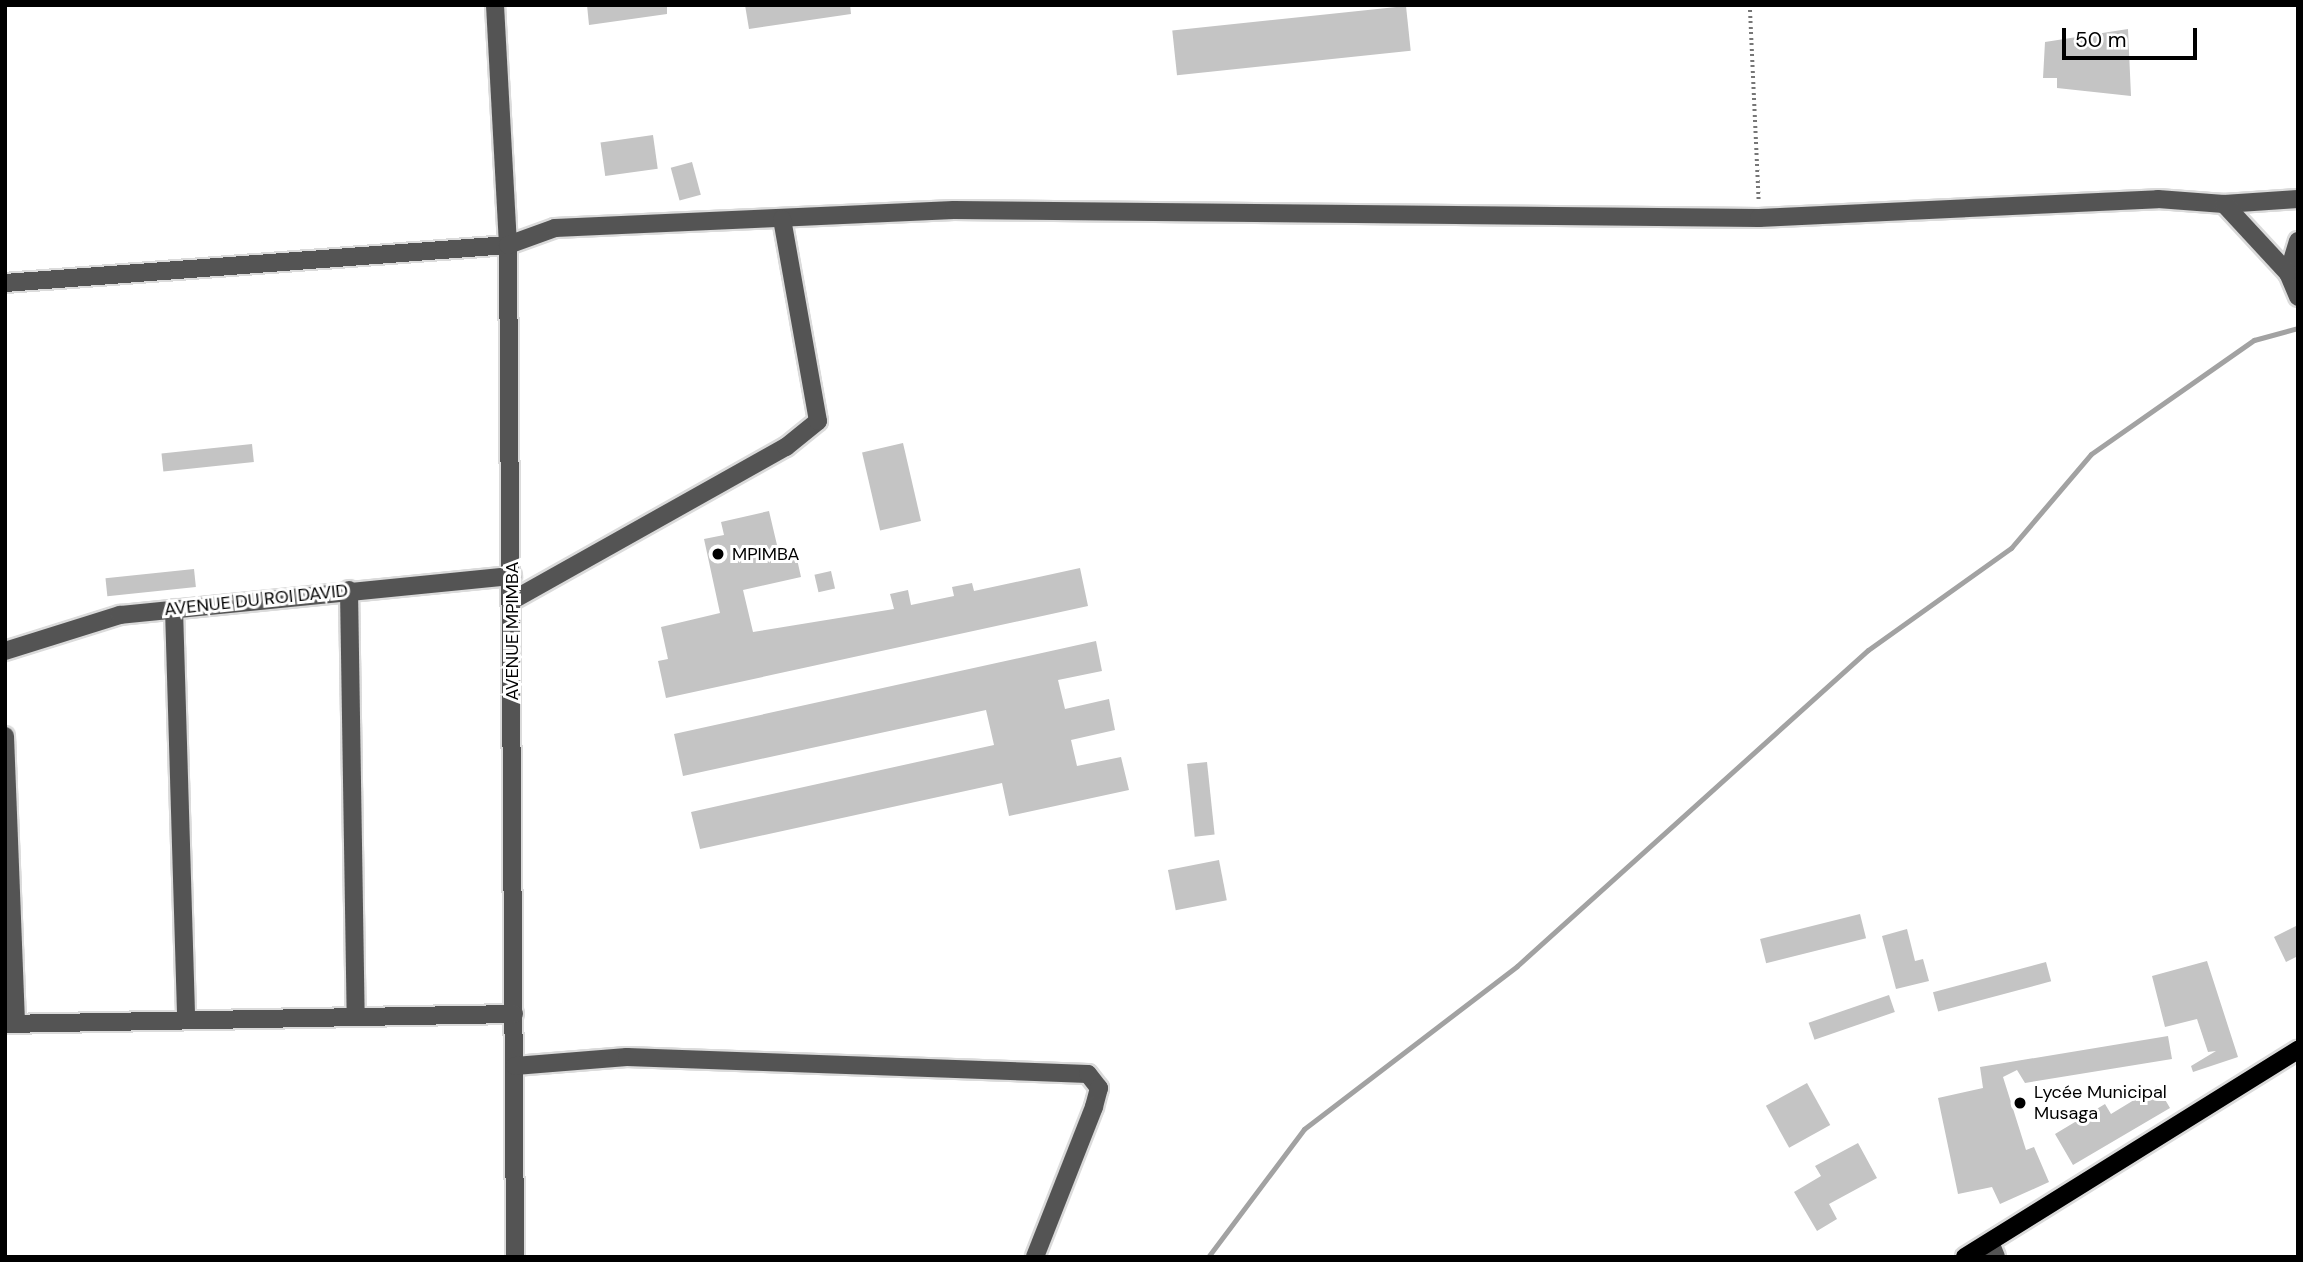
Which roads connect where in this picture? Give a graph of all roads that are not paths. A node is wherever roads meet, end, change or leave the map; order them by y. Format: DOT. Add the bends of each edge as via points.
graph roads {
  1 [pos="495,5"];
  2 [pos="2298,199"];
  3 [pos="2224,204"];
  4 [pos="782,219"];
  5 [pos="2298,241"];
  6 [pos="509,245"];
  7 [pos="2288,273"];
  8 [pos="5,283"];
  9 [pos="2298,297"];
  10 [pos="512,576"];
  11 [pos="349,590"];
  12 [pos="513,600"];
  13 [pos="174,608"];
  14 [pos="5,651"];
  15 [pos="5,736"];
  16 [pos="514,1014"];
  17 [pos="356,1016"];
  18 [pos="186,1020"];
  19 [pos="11,1024"];
  20 [pos="2298,1050"];
  21 [pos="515,1066"];
  22 [pos="1993,1249"];
  23 [pos="514,1257"];
  24 [pos="1035,1257"];
  25 [pos="1965,1257"];
  1 -- 6 [label="street, AVENUE MPIMBA"];
  2 -- 3 [label="street"];
  3 -- 4 [label="street" via="2158,199 1759,218 954,210"];
  3 -- 7 [label="street"];
  4 -- 6 [label="street" via="555,228"];
  4 -- 12 [label="street" via="818,421 786,447"];
  5 -- 7 [label="street"];
  6 -- 8 [label="street"];
  6 -- 10 [label="street, AVENUE MPIMBA"];
  7 -- 9 [label="street"];
  10 -- 11 [label="street, AVENUE DU ROI DAVID"];
  10 -- 12 [label="street, AVENUE MPIMBA"];
  11 -- 13 [label="street, AVENUE DU ROI DAVID"];
  11 -- 17 [label="street"];
  12 -- 16 [label="street, AVENUE MPIMBA"];
  13 -- 14 [label="street, AVENUE DU ROI DAVID" via="120,615"];
  13 -- 18 [label="street"];
  15 -- 19 [label="street"];
  16 -- 17 [label="street"];
  16 -- 21 [label="street, AVENUE MPIMBA"];
  17 -- 18 [label="street"];
  18 -- 19 [label="street"];
  20 -- 22 [label="main road"];
  21 -- 23 [label="street, AVENUE MPIMBA"];
  21 -- 24 [label="street" via="627,1057 1088,1074 1099,1088 1094,1107"];
  22 -- 25 [label="main road"];
}
